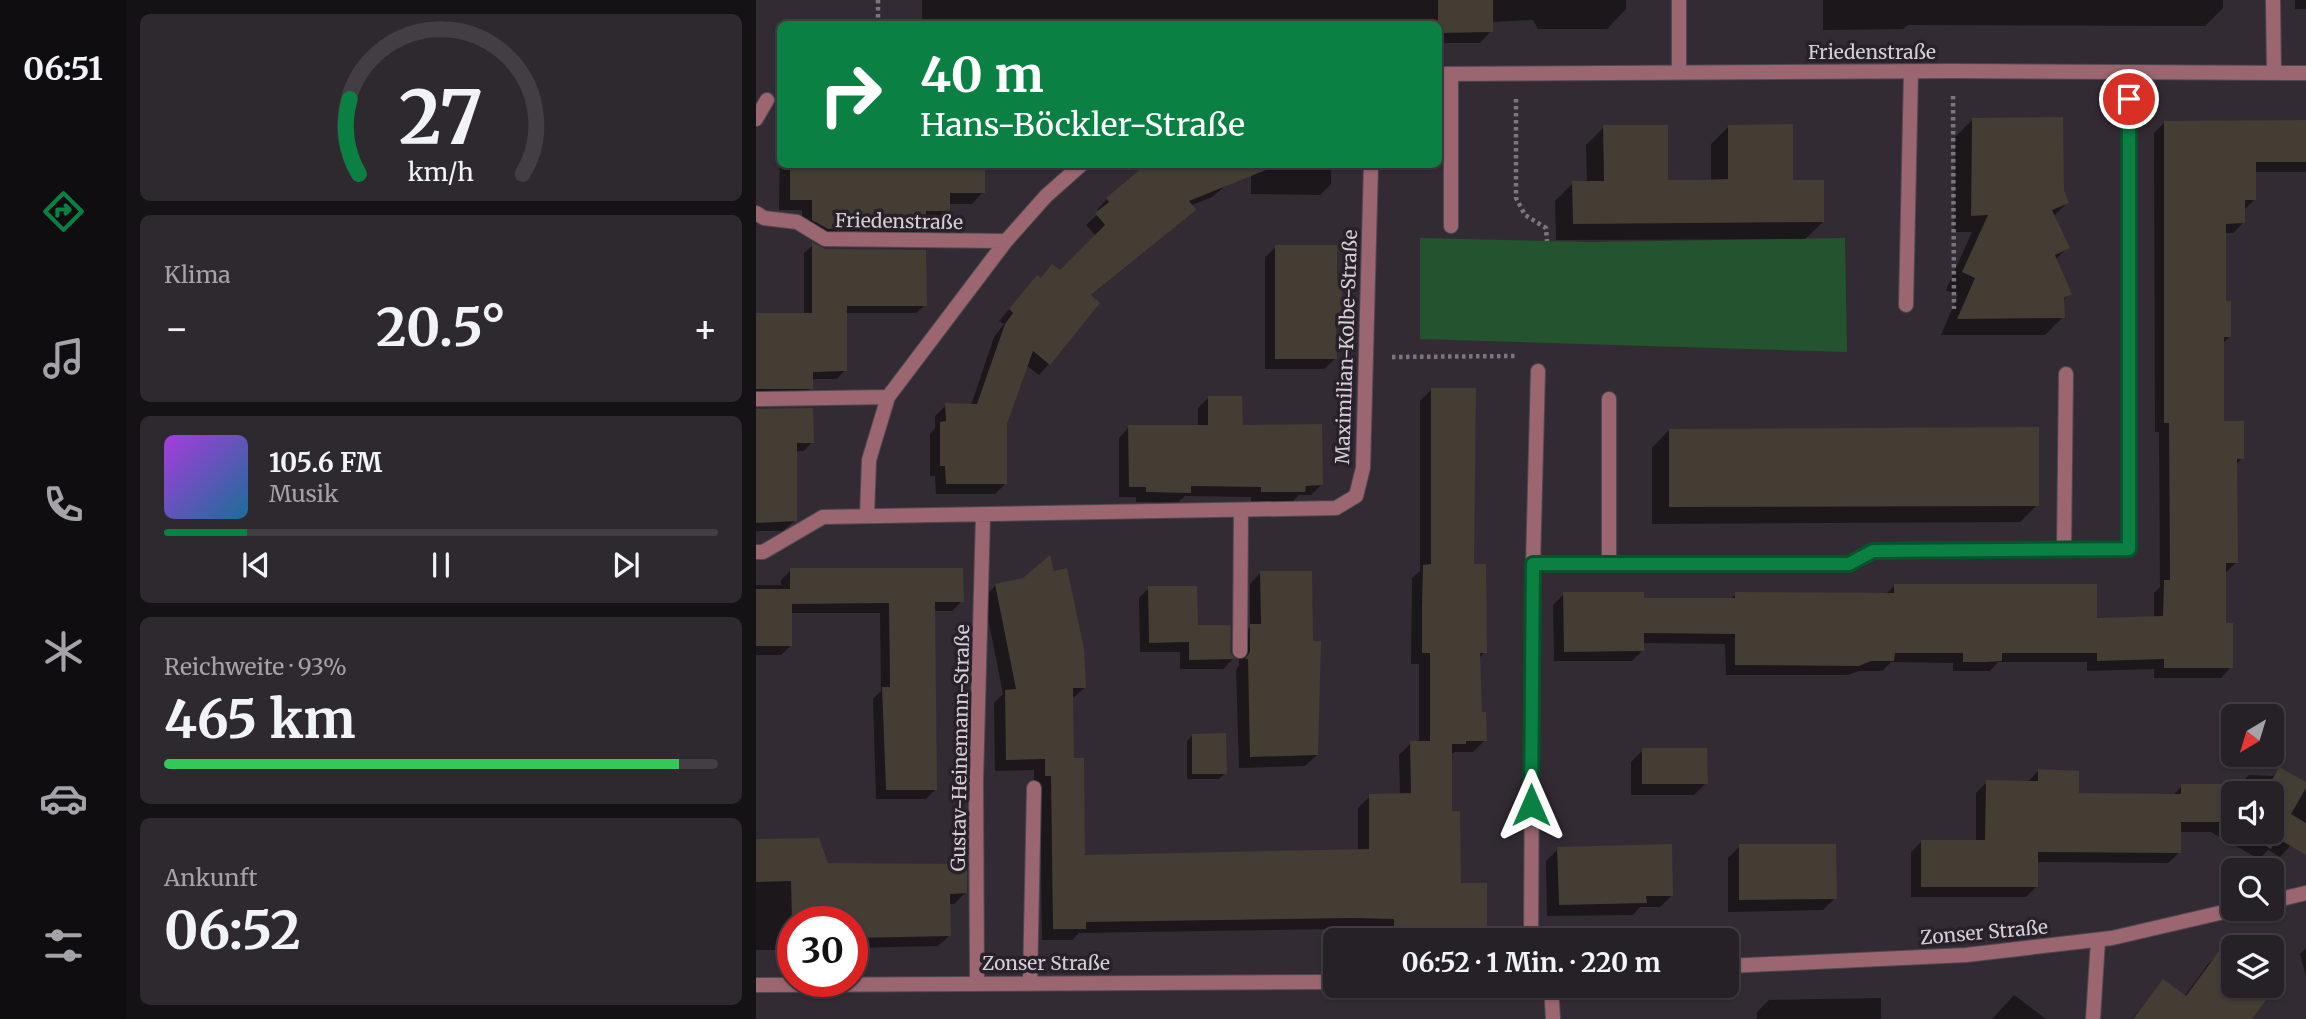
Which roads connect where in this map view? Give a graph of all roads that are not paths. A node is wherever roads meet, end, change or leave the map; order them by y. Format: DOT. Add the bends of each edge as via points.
graph roads {
  1 [pos="1679,0"];
  2 [pos="2273,0"];
  3 [pos="1679,72"];
  4 [pos="1911,72"];
  5 [pos="2129,73"];
  6 [pos="2274,73"];
  7 [pos="2306,73"];
  8 [pos="1445,74"];
  9 [pos="767,100"];
  10 [pos="756,119"];
  11 [pos="1078,168"];
  12 [pos="1371,168"];
  13 [pos="756,213"];
  14 [pos="1451,226"];
  15 [pos="1006,241"];
  16 [pos="1906,305"];
  17 [pos="1538,371"];
  18 [pos="2066,374"];
  19 [pos="888,397"];
  20 [pos="756,399"];
  21 [pos="1609,399"];
  22 [pos="1241,510"];
  23 [pos="983,515"];
  24 [pos="867,516"];
  25 [pos="2064,549"];
  26 [pos="756,552"];
  27 [pos="1533,564"];
  28 [pos="1609,564"];
  29 [pos="1240,651"];
  30 [pos="1034,788"];
  31 [pos="2306,893"];
  32 [pos="2284,898"];
  33 [pos="2221,912"];
  34 [pos="1531,928"];
  35 [pos="2098,940"];
  36 [pos="1739,965"];
  37 [pos="1323,982"];
  38 [pos="977,983"];
  39 [pos="1030,983"];
  40 [pos="756,985"];
  41 [pos="1552,998"];
  42 [pos="1553,1019"];
  43 [pos="2093,1019"];
  1 -- 3 [label="street"];
  2 -- 6 [label="street"];
  3 -- 4 [label="street, Friedenstraße"];
  3 -- 8 [label="street, Friedenstraße"];
  4 -- 5 [label="street, Friedenstraße"];
  4 -- 16 [label="street"];
  5 -- 6 [label="street, Friedenstraße"];
  5 -- 25 [label="street" via="2129,549"];
  6 -- 7 [label="street, Friedenstraße"];
  8 -- 14 [label="street"];
  9 -- 10 [label="street"];
  11 -- 15 [label="street"];
  12 -- 22 [label="street, Maximilian-Kolbe-Straße" via="1363,468 1356,496 1336,508"];
  13 -- 15 [label="street, Friedenstraße" via="797,222 825,239"];
  15 -- 19 [label="street"];
  17 -- 27 [label="street"];
  18 -- 25 [label="street"];
  19 -- 20 [label="street"];
  19 -- 24 [label="street" via="869,460"];
  21 -- 28 [label="street"];
  22 -- 23 [label="street, Maximilian-Kolbe-Straße"];
  22 -- 29 [label="street"];
  23 -- 24 [label="street, Maximilian-Kolbe-Straße"];
  23 -- 38 [label="street, Gustav-Heinemann-Straße" via="976,780"];
  24 -- 26 [label="street, Maximilian-Kolbe-Straße" via="823,517"];
  25 -- 28 [label="street" via="1873,551 1849,564"];
  27 -- 28 [label="street"];
  27 -- 34 [label="street"];
  30 -- 39 [label="street"];
  31 -- 32 [label="street"];
  33 -- 35 [label="street, Zonser Straße"];
  35 -- 36 [label="street, Zonser Straße" via="1966,955"];
  35 -- 43 [label="street"];
  37 -- 39 [label="street, Zonser Straße"];
  38 -- 39 [label="street, Zonser Straße"];
  38 -- 40 [label="street, Zonser Straße"];
  41 -- 42 [label="street"];
}
